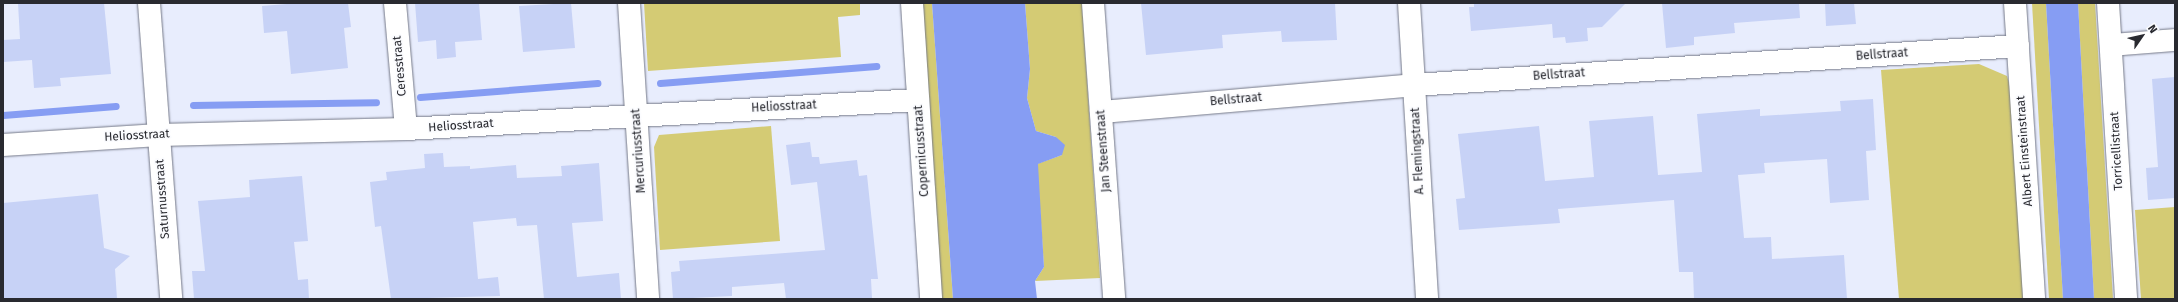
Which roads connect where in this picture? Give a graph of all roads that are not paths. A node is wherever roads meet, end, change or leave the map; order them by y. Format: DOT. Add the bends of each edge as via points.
graph roads {
  1 [pos="149,3"];
  2 [pos="395,3"];
  3 [pos="629,3"];
  4 [pos="912,3"];
  5 [pos="1093,3"];
  6 [pos="1409,3"];
  7 [pos="2016,3"];
  8 [pos="2108,3"];
  9 [pos="2175,40"];
  10 [pos="2111,44"];
  11 [pos="2018,46"];
  12 [pos="1414,85"];
  13 [pos="918,100"];
  14 [pos="1101,112"];
  15 [pos="636,115"];
  16 [pos="406,129"];
  17 [pos="159,135"];
  18 [pos="3,145"];
  19 [pos="171,299"];
  20 [pos="648,299"];
  21 [pos="931,299"];
  22 [pos="1114,299"];
  23 [pos="1427,299"];
  24 [pos="2034,299"];
  25 [pos="2126,299"];
  1 -- 17 [label="street, Saturnusstraat"];
  2 -- 16 [label="street, Ceresstraat"];
  3 -- 15 [label="street, Mercuriusstraat"];
  4 -- 13 [label="street, Copernicusstraat"];
  5 -- 14 [label="street, Jan Steenstraat"];
  6 -- 12 [label="street, A. Flemingstraat"];
  7 -- 11 [label="street, Albert Einsteinstraat"];
  8 -- 10 [label="street, Torricellistraat"];
  9 -- 10 [label="street"];
  10 -- 25 [label="street, Torricellistraat"];
  11 -- 12 [label="street, Bellstraat"];
  11 -- 24 [label="street, Albert Einsteinstraat"];
  12 -- 14 [label="street, Bellstraat"];
  12 -- 23 [label="street, A. Flemingstraat"];
  13 -- 15 [label="street, Heliosstraat"];
  13 -- 21 [label="street, Copernicusstraat"];
  14 -- 22 [label="street, Jan Steenstraat"];
  15 -- 16 [label="street, Heliosstraat"];
  15 -- 20 [label="street, Mercuriusstraat"];
  16 -- 17 [label="street, Heliosstraat"];
  17 -- 18 [label="street, Heliosstraat"];
  17 -- 19 [label="street, Saturnusstraat"];
}
